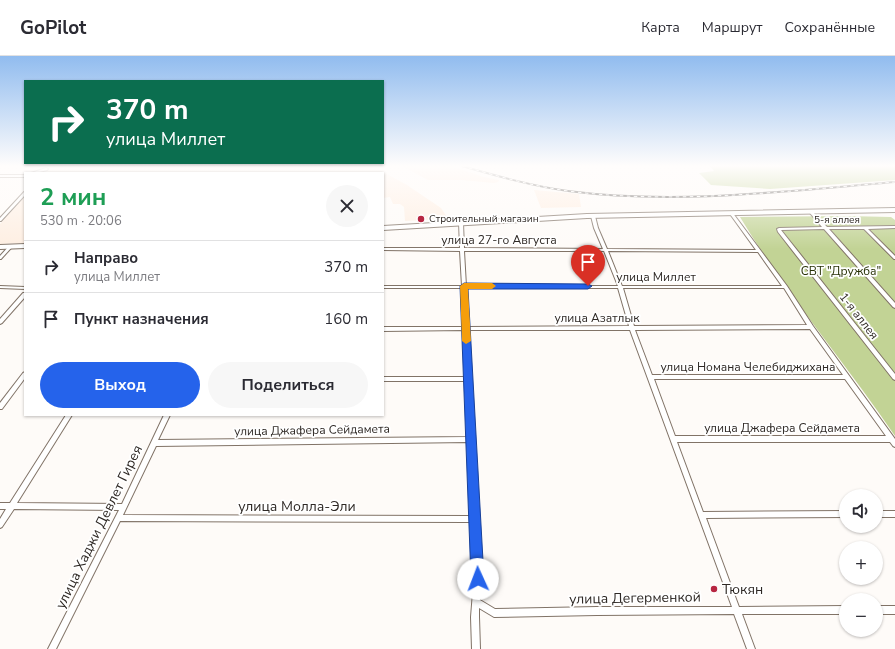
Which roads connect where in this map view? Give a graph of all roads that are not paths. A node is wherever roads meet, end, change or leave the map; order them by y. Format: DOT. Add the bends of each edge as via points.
graph roads {
  1 [pos="24,194"];
  2 [pos="895,210"];
  3 [pos="811,212"];
  4 [pos="731,213"];
  5 [pos="593,216"];
  6 [pos="0,220"];
  7 [pos="461,223"];
  8 [pos="895,227"];
  9 [pos="384,228"];
  10 [pos="825,228"];
  11 [pos="865,228"];
  12 [pos="779,229"];
  13 [pos="24,246"];
  14 [pos="0,247"];
  15 [pos="10,247"];
  16 [pos="384,250"];
  17 [pos="462,250"];
  18 [pos="606,250"];
  19 [pos="759,251"];
  20 [pos="0,258"];
  21 [pos="895,258"];
  22 [pos="464,286"];
  23 [pos="620,286"];
  24 [pos="0,287"];
  25 [pos="384,287"];
  26 [pos="785,287"];
  27 [pos="24,288"];
  28 [pos="24,295"];
  29 [pos="895,306"];
  30 [pos="0,322"];
  31 [pos="811,327"];
  32 [pos="466,328"];
  33 [pos="632,328"];
  34 [pos="384,329"];
  35 [pos="24,375"];
  36 [pos="650,377"];
  37 [pos="847,377"];
  38 [pos="895,378"];
  39 [pos="384,379"];
  40 [pos="468,379"];
  41 [pos="0,407"];
  42 [pos="68,416"];
  43 [pos="167,416"];
  44 [pos="471,439"];
  45 [pos="673,439"];
  46 [pos="891,439"];
  47 [pos="154,443"];
  48 [pos="895,444"];
  49 [pos="0,506"];
  50 [pos="12,506"];
  51 [pos="124,507"];
  52 [pos="839,514"];
  53 [pos="883,514"];
  54 [pos="895,514"];
  55 [pos="701,515"];
  56 [pos="118,518"];
  57 [pos="475,519"];
  58 [pos="0,525"];
  59 [pos="476,602"];
  60 [pos="736,610"];
  61 [pos="839,610"];
  62 [pos="883,610"];
  63 [pos="895,610"];
  64 [pos="52,649"];
  65 [pos="476,649"];
  66 [pos="751,649"];
  1 -- 6 [label="street"];
  2 -- 3 [label="main road"];
  3 -- 4 [label="main road"];
  3 -- 10 [label="street"];
  4 -- 5 [label="main road"];
  4 -- 19 [label="street"];
  5 -- 7 [label="main road"];
  5 -- 18 [label="street"];
  7 -- 9 [label="main road"];
  7 -- 17 [label="street"];
  8 -- 11 [label="street, 5-я аллея"];
  10 -- 11 [label="street, 5-я аллея"];
  10 -- 12 [label="street, 5-я аллея"];
  10 -- 29 [label="street"];
  11 -- 21 [label="street"];
  12 -- 38 [label="street, 1-я аллея"];
  13 -- 15 [label="main road"];
  14 -- 15 [label="main road"];
  15 -- 20 [label="street"];
  16 -- 17 [label="street, улица 27-го Августа"];
  17 -- 18 [label="street, улица 27-го Августа"];
  17 -- 22 [label="street"];
  18 -- 19 [label="street, улица 27-го Августа"];
  18 -- 23 [label="street"];
  19 -- 26 [label="street"];
  22 -- 23 [label="street, улица Миллет"];
  22 -- 25 [label="street, улица Миллет"];
  22 -- 32 [label="street"];
  23 -- 26 [label="street, улица Миллет"];
  23 -- 33 [label="street"];
  24 -- 27 [label="street"];
  26 -- 31 [label="street"];
  28 -- 30 [label="street"];
  31 -- 33 [label="street, улица Азатлык"];
  31 -- 37 [label="street"];
  32 -- 33 [label="street, улица Азатлык"];
  32 -- 34 [label="street, улица Азатлык"];
  32 -- 40 [label="street"];
  33 -- 36 [label="street"];
  35 -- 41 [label="street"];
  36 -- 37 [label="street, улица Номана Челебиджихана"];
  36 -- 45 [label="street"];
  37 -- 46 [label="street"];
  39 -- 40 [label="street"];
  40 -- 44 [label="street"];
  42 -- 50 [label="street"];
  43 -- 47 [label="street, улица Хаджи Девлет Гирея"];
  44 -- 47 [label="street, улица Джафера Сейдамета"];
  44 -- 57 [label="street"];
  45 -- 46 [label="street, улица Джафера Сейдамета"];
  45 -- 55 [label="street"];
  46 -- 48 [label="street"];
  47 -- 51 [label="street, улица Хаджи Девлет Гирея"];
  49 -- 50 [label="street"];
  50 -- 51 [label="street"];
  50 -- 58 [label="street"];
  51 -- 56 [label="street, улица Хаджи Девлет Гирея"];
  52 -- 55 [label="street"];
  53 -- 54 [label="street"];
  55 -- 60 [label="street"];
  56 -- 57 [label="street, улица Молла-Эли"];
  56 -- 64 [label="street, улица Хаджи Девлет Гирея"];
  57 -- 59 [label="street" via="478,579"];
  59 -- 60 [label="street, улица Дегерменкой" via="494,613"];
  59 -- 65 [label="street"];
  60 -- 61 [label="street, улица Дегерменкой"];
  60 -- 66 [label="street"];
  62 -- 63 [label="street"];
}
